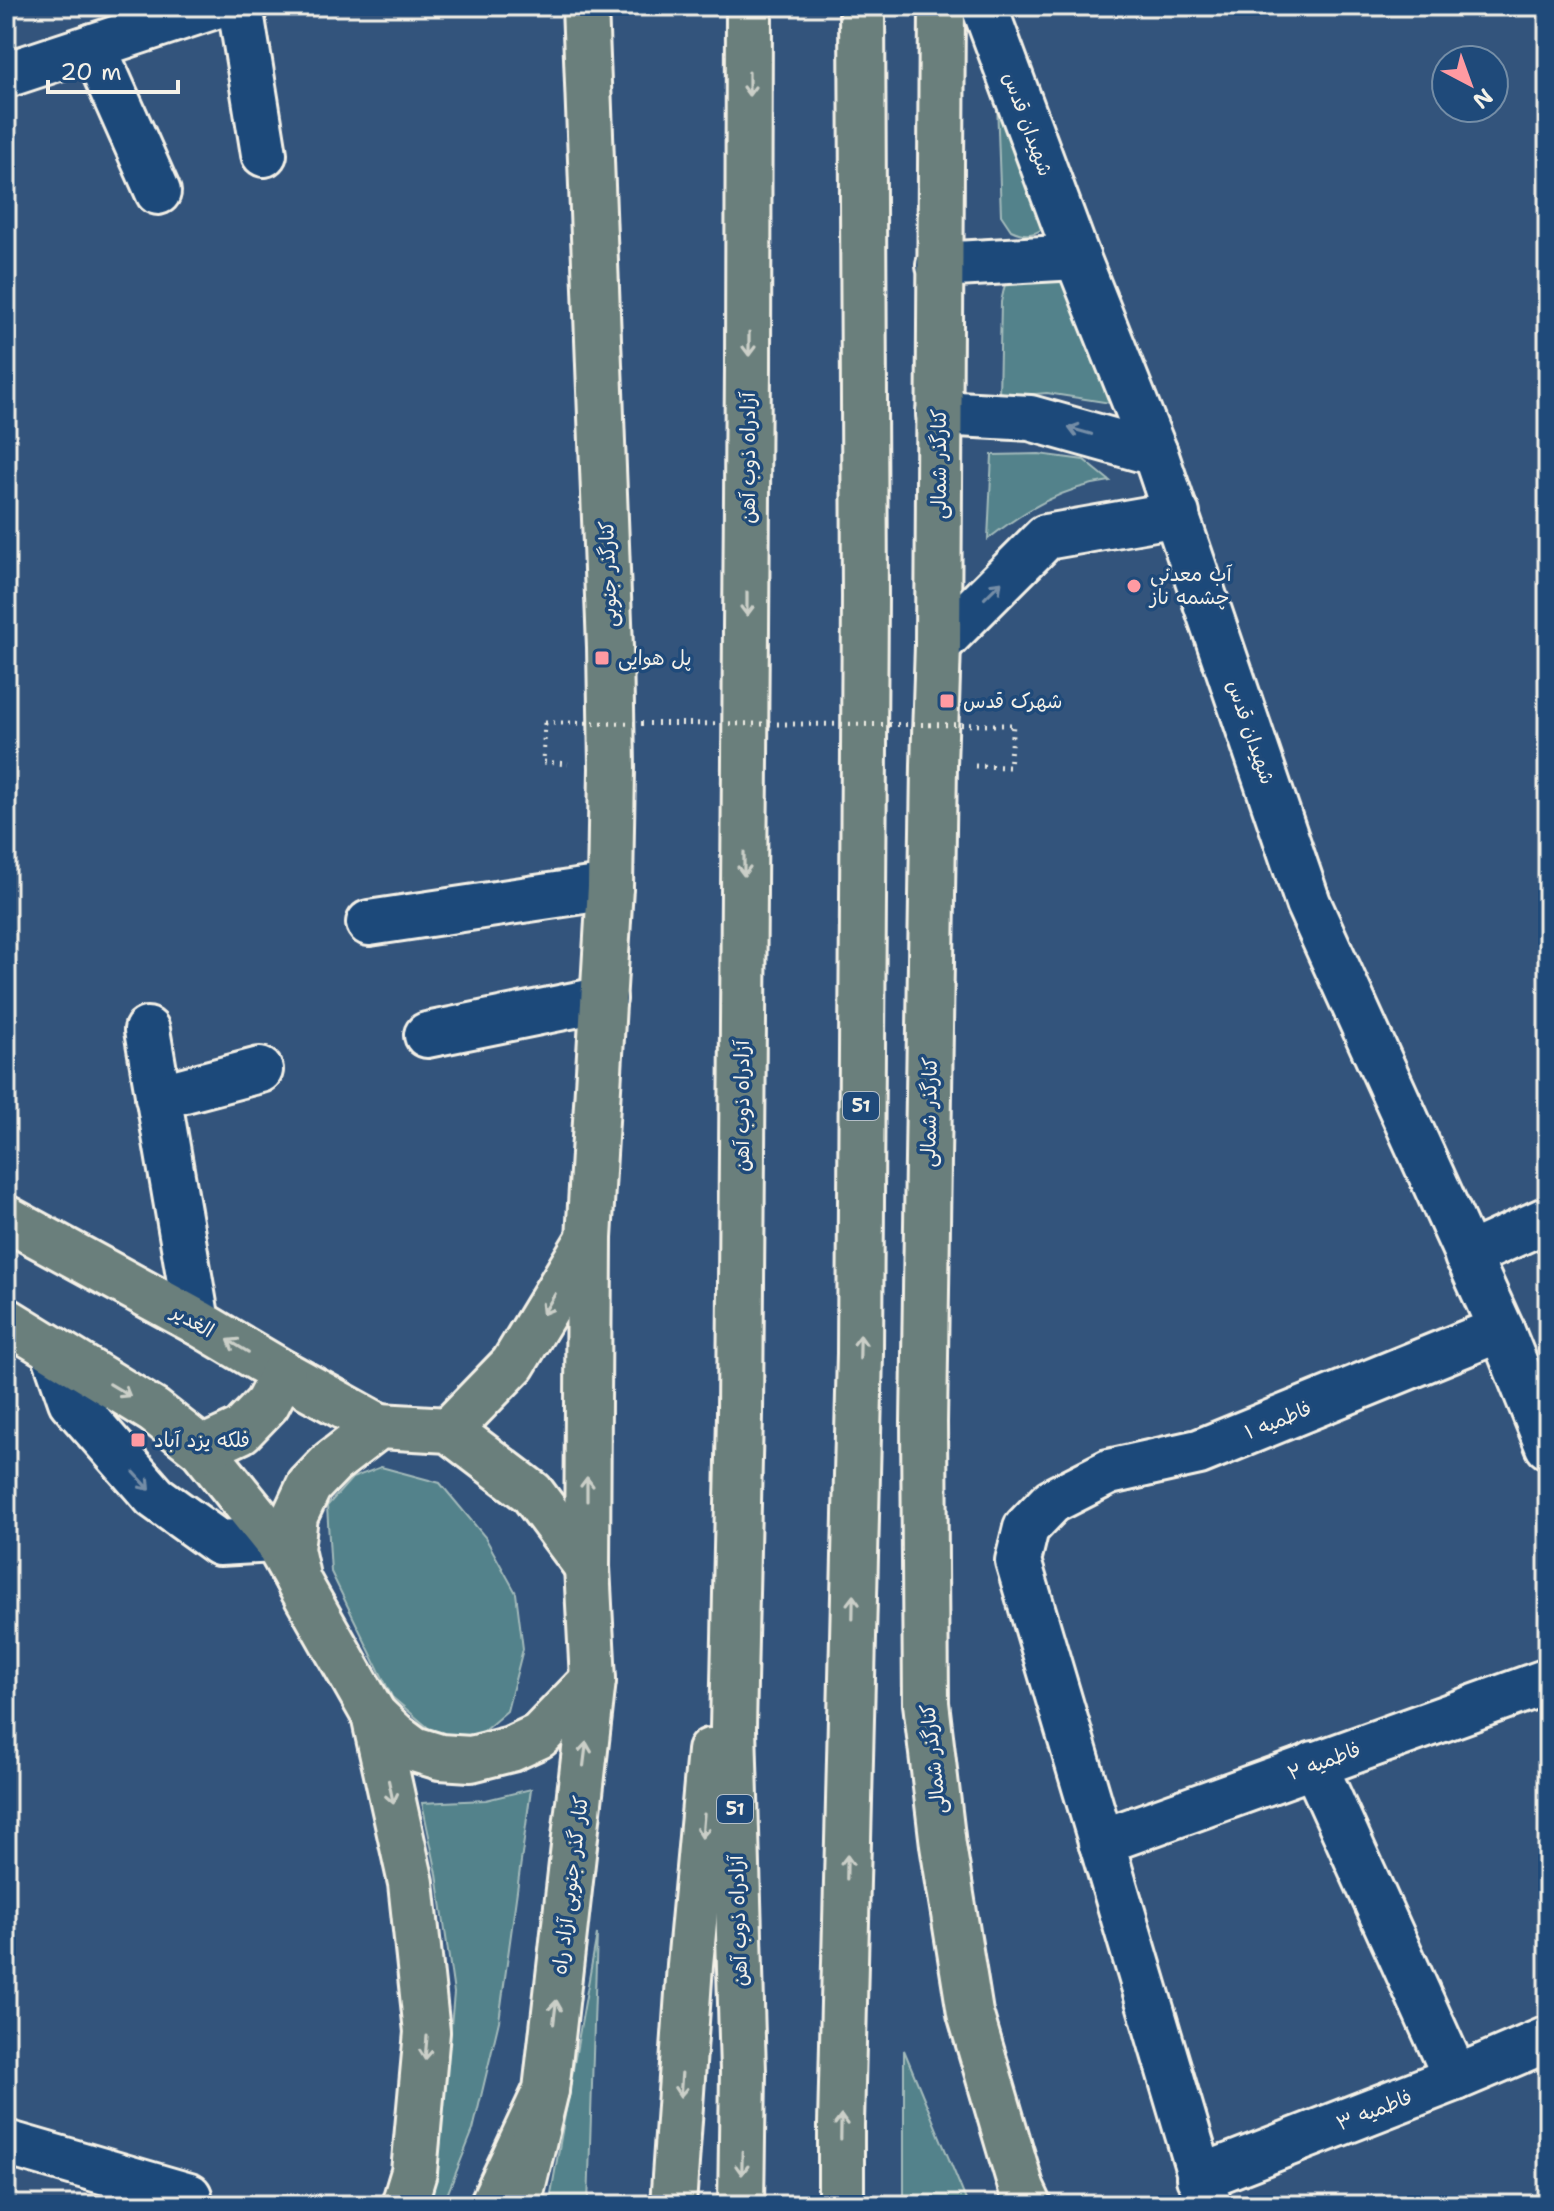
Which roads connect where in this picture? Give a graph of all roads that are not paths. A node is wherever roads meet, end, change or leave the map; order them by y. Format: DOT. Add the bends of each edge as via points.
graph roads {
  1 [pos="215,6"];
  2 [pos="240,6"];
  3 [pos="585,6"];
  4 [pos="749,6"];
  5 [pos="862,6"];
  6 [pos="942,6"];
  7 [pos="984,6"];
  8 [pos="93,46"];
  9 [pos="6,75"];
  10 [pos="264,154"];
  11 [pos="158,192"];
  12 [pos="1077,257"];
  13 [pos="939,265"];
  14 [pos="939,413"];
  15 [pos="1155,453"];
  16 [pos="1177,514"];
  17 [pos="938,645"];
  18 [pos="610,887"];
  19 [pos="369,923"];
  20 [pos="604,999"];
  21 [pos="147,1030"];
  22 [pos="427,1035"];
  23 [pos="260,1070"];
  24 [pos="158,1097"];
  25 [pos="6,1218"];
  26 [pos="1548,1219"];
  27 [pos="589,1238"];
  28 [pos="1467,1256"];
  29 [pos="6,1320"];
  30 [pos="197,1322"];
  31 [pos="1501,1329"];
  32 [pos="53,1349"];
  33 [pos="283,1373"];
  34 [pos="740,1414"];
  35 [pos="379,1426"];
  36 [pos="449,1430"];
  37 [pos="1548,1446"];
  38 [pos="202,1449"];
  39 [pos="275,1540"];
  40 [pos="587,1567"];
  41 [pos="298,1581"];
  42 [pos="593,1680"];
  43 [pos="1548,1681"];
  44 [pos="374,1715"];
  45 [pos="1314,1764"];
  46 [pos="1101,1842"];
  47 [pos="1548,2039"];
  48 [pos="1456,2078"];
  49 [pos="546,2090"];
  50 [pos="6,2143"];
  51 [pos="1204,2192"];
  52 [pos="188,2205"];
  53 [pos="404,2205"];
  54 [pos="492,2205"];
  55 [pos="518,2205"];
  56 [pos="673,2205"];
  57 [pos="741,2205"];
  58 [pos="841,2205"];
  59 [pos="1029,2205"];
  1 -- 8 [label="street"];
  2 -- 10 [label="street"];
  3 -- 18 [label="main road, کنارگذر جنوبی" via="610,647"];
  4 -- 34 [label="main road, آزادراه ذوب آهن / 51, one-way"];
  58 -- 5 [label="main road, 51, one-way" via="860,1337"];
  6 -- 13 [label="main road, کنارگذر شمالی"];
  7 -- 12 [label="street, شهیدان قدس"];
  8 -- 9 [label="street"];
  8 -- 11 [label="street"];
  12 -- 13 [label="street"];
  12 -- 15 [label="street, شهیدان قدس"];
  13 -- 14 [label="main road, کنارگذر شمالی"];
  15 -- 14 [label="street, one-way" via="1030,418"];
  14 -- 17 [label="main road, کنارگذر شمالی"];
  15 -- 16 [label="street, شهیدان قدس"];
  17 -- 16 [label="street, one-way" via="1046,537"];
  16 -- 28 [label="street, شهیدان قدس" via="1308,903"];
  17 -- 59 [label="main road, کنارگذر شمالی" via="925,1364 926,1703 970,2013"];
  18 -- 19 [label="street"];
  18 -- 20 [label="main road, کنارگذر جنوبی"];
  20 -- 22 [label="street"];
  20 -- 27 [label="main road, کنارگذر جنوبی"];
  21 -- 24 [label="street"];
  23 -- 24 [label="street"];
  24 -- 30 [label="street"];
  25 -- 30 [label="main road, الغدیر"];
  26 -- 28 [label="street"];
  27 -- 36 [label="main road, one-way" via="513,1364"];
  40 -- 27 [label="main road, کنارگذر جنوبی, one-way"];
  28 -- 31 [label="street, شهیدان قدس"];
  29 -- 32 [label="main road"];
  33 -- 30 [label="main road, الغدیر, one-way"];
  31 -- 37 [label="street, شهیدان قدس"];
  31 -- 46 [label="street, فاطمیه ۱" via="1199,1452 1109,1472 1052,1501 1026,1528 1018,1561"];
  32 -- 38 [label="main road, one-way" via="154,1411"];
  32 -- 39 [label="street, one-way" via="71,1401 155,1497 219,1543"];
  33 -- 35 [label="main road, الغدیر"];
  33 -- 38 [label="main road" via="267,1404 241,1431"];
  34 -- 56 [label="main road, one-way"];
  34 -- 57 [label="main road, آزادراه ذوب آهن / 51, one-way" via="733,1728 743,2072"];
  35 -- 36 [label="main road"];
  35 -- 41 [label="main road" via="309,1486 295,1516 291,1549"];
  36 -- 40 [label="main road" via="532,1493"];
  38 -- 39 [label="main road"];
  39 -- 41 [label="main road"];
  40 -- 42 [label="main road"];
  41 -- 44 [label="main road"];
  42 -- 44 [label="main road" via="539,1736 471,1759 414,1749"];
  49 -- 42 [label="main road, کنار گذر جنوبی آزاد راه, one-way"];
  43 -- 45 [label="street, فاطمیه ۲"];
  44 -- 53 [label="main road, one-way" via="411,1883 427,2032 414,2172"];
  45 -- 46 [label="street, فاطمیه ۲"];
  45 -- 48 [label="street"];
  46 -- 51 [label="street"];
  47 -- 48 [label="street, فاطمیه ۳"];
  48 -- 51 [label="street, فاطمیه ۳"];
  49 -- 54 [label="main road"];
  49 -- 55 [label="main road"];
  50 -- 52 [label="street" via="189,2196"];
}
